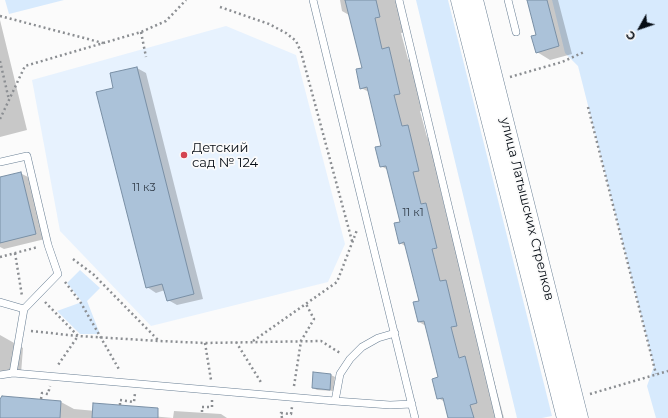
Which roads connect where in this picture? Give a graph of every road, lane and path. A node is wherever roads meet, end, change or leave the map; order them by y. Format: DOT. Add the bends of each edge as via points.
graph roads {
  1 [pos="186,0"];
  2 [pos="313,0"];
  3 [pos="399,0"];
  4 [pos="460,0"];
  5 [pos="474,0"];
  6 [pos="508,0"];
  7 [pos="220,7"];
  8 [pos="0,16"];
  9 [pos="141,32"];
  10 [pos="516,32"];
  11 [pos="104,43"];
  12 [pos="584,52"];
  13 [pos="146,57"];
  14 [pos="0,61"];
  15 [pos="505,79"];
  16 [pos="9,100"];
  17 [pos="588,107"];
  18 [pos="0,119"];
  19 [pos="0,162"];
  20 [pos="365,211"];
  21 [pos="352,242"];
  22 [pos="48,245"];
  23 [pos="15,253"];
  24 [pos="0,257"];
  25 [pos="73,259"];
  26 [pos="58,274"];
  27 [pos="38,294"];
  28 [pos="0,302"];
  29 [pos="306,304"];
  30 [pos="24,309"];
  31 [pos="21,330"];
  32 [pos="395,333"];
  33 [pos="78,336"];
  34 [pos="100,337"];
  35 [pos="159,341"];
  36 [pos="253,341"];
  37 [pos="301,341"];
  38 [pos="236,342"];
  39 [pos="205,343"];
  40 [pos="350,359"];
  41 [pos="668,371"];
  42 [pos="13,373"];
  43 [pos="656,374"];
  44 [pos="0,375"];
  45 [pos="51,376"];
  46 [pos="127,382"];
  47 [pos="213,390"];
  48 [pos="589,391"];
  49 [pos="48,394"];
  50 [pos="268,395"];
  51 [pos="293,397"];
  52 [pos="41,399"];
  53 [pos="335,401"];
  54 [pos="134,402"];
  55 [pos="412,404"];
  56 [pos="120,405"];
  57 [pos="212,407"];
  58 [pos="202,412"];
  59 [pos="291,414"];
  60 [pos="282,418"];
  61 [pos="415,418"];
  62 [pos="499,418"];
  63 [pos="566,418"];
  64 [pos="579,418"];
  1 -- 9 [label="path" via="166,21"];
  2 -- 20 [label="lane"];
  3 -- 62 [label="lane"];
  4 -- 63 [label="street, улица Латышских Стрелков"];
  5 -- 64 [label="street, улица Латышских Стрелков"];
  6 -- 10 [label="lane"];
  7 -- 21 [label="path" via="269,24 296,41"];
  8 -- 11 [label="path"];
  9 -- 11 [label="path"];
  9 -- 13 [label="path"];
  11 -- 16 [label="path" via="25,66"];
  12 -- 15 [label="path" via="562,62"];
  14 -- 16 [label="path"];
  16 -- 18 [label="path"];
  17 -- 43 [label="path"];
  19 -- 22 [label="lane" via="27,156"];
  20 -- 21 [label="path"];
  20 -- 32 [label="lane"];
  21 -- 29 [label="path" via="337,282"];
  22 -- 23 [label="path"];
  22 -- 26 [label="lane"];
  23 -- 24 [label="path"];
  23 -- 30 [label="path"];
  25 -- 35 [label="path" via="93,274"];
  26 -- 27 [label="lane"];
  26 -- 34 [label="path" via="80,303"];
  27 -- 30 [label="lane"];
  27 -- 33 [label="path"];
  28 -- 30 [label="lane"];
  29 -- 36 [label="path"];
  29 -- 37 [label="path" via="314,319"];
  30 -- 31 [label="lane"];
  31 -- 33 [label="path"];
  31 -- 42 [label="lane"];
  32 -- 40 [label="lane" via="378,338 362,347"];
  32 -- 55 [label="lane"];
  33 -- 34 [label="path"];
  33 -- 45 [label="path"];
  34 -- 35 [label="path"];
  34 -- 46 [label="path"];
  35 -- 39 [label="path"];
  36 -- 37 [label="path"];
  36 -- 38 [label="path"];
  37 -- 40 [label="path" via="321,341"];
  37 -- 51 [label="path"];
  38 -- 39 [label="path"];
  38 -- 50 [label="path"];
  39 -- 47 [label="path"];
  40 -- 53 [label="lane" via="340,374"];
  41 -- 43 [label="path"];
  42 -- 44 [label="lane"];
  42 -- 45 [label="lane"];
  43 -- 48 [label="path" via="588,395"];
  45 -- 46 [label="lane"];
  46 -- 47 [label="lane"];
  47 -- 50 [label="lane"];
  49 -- 52 [label="path" via="42,393"];
  50 -- 51 [label="lane"];
  51 -- 53 [label="lane"];
  53 -- 55 [label="lane"];
  54 -- 56 [label="path" via="120,400"];
  55 -- 61 [label="lane"];
  57 -- 58 [label="path" via="202,407"];
  59 -- 60 [label="path" via="281,413"];
}
